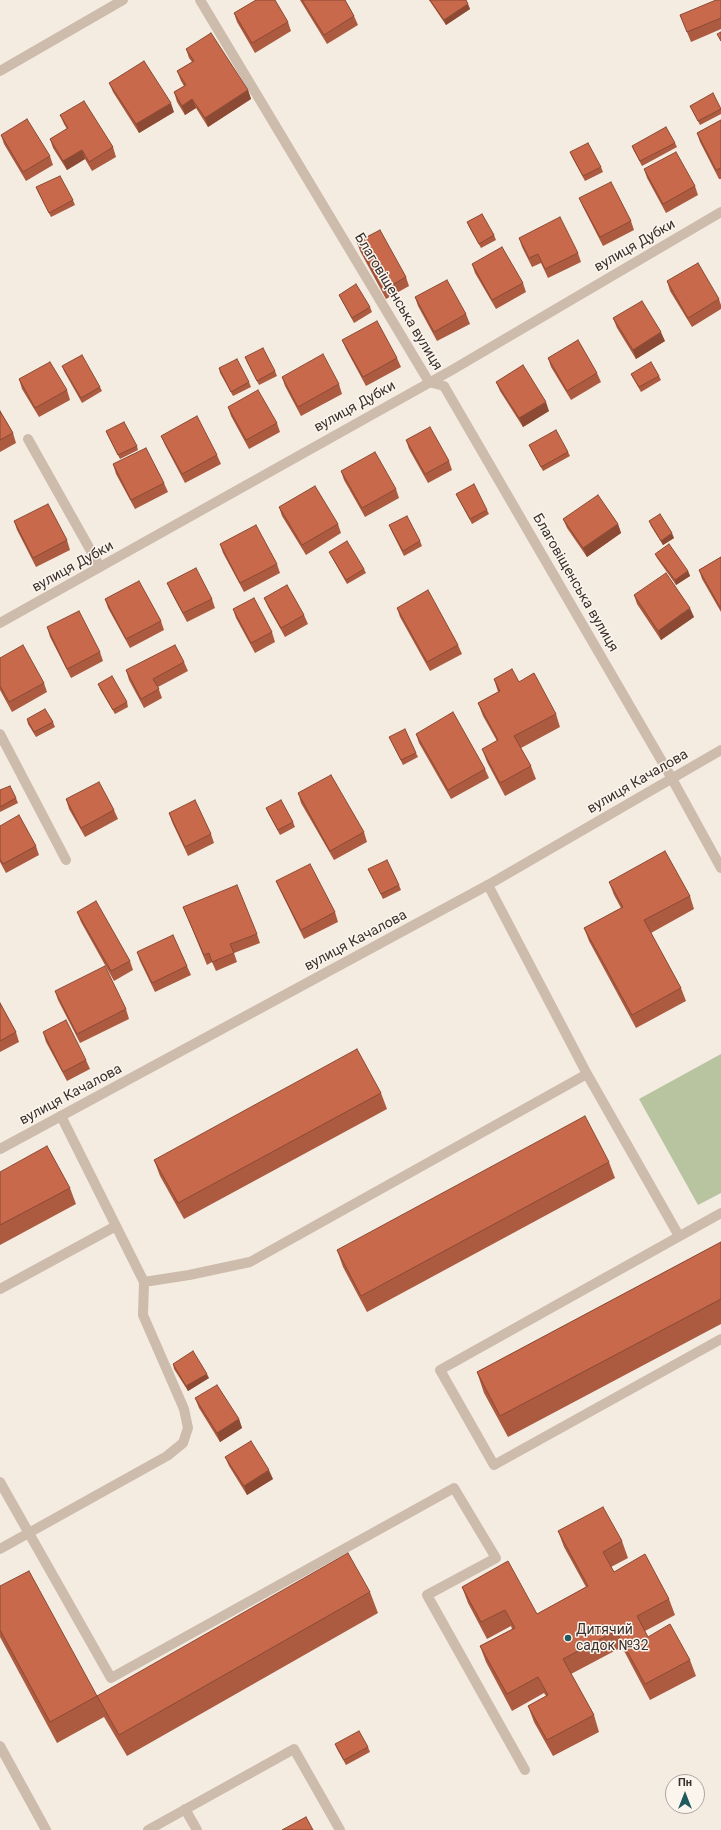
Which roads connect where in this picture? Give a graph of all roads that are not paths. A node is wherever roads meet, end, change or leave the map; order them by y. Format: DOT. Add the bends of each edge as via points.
graph roads {
  1 [pos="123,0"];
  2 [pos="200,0"];
  3 [pos="0,70"];
  4 [pos="721,212"];
  5 [pos="429,382"];
  6 [pos="28,439"];
  7 [pos="100,567"];
  8 [pos="0,623"];
  9 [pos="0,734"];
  10 [pos="721,750"];
  11 [pos="671,778"];
  12 [pos="66,860"];
  13 [pos="721,868"];
  14 [pos="488,886"];
  15 [pos="587,1074"];
  16 [pos="61,1116"];
  17 [pos="0,1149"];
  18 [pos="721,1213"];
  19 [pos="116,1226"];
  20 [pos="679,1236"];
  21 [pos="144,1282"];
  22 [pos="0,1289"];
  23 [pos="721,1339"];
  24 [pos="0,1482"];
  25 [pos="29,1532"];
  26 [pos="0,1549"];
  27 [pos="0,1746"];
  28 [pos="525,1770"];
  29 [pos="185,1809"];
  30 [pos="46,1830"];
  31 [pos="148,1830"];
  32 [pos="197,1830"];
  33 [pos="340,1830"];
  1 -- 3 [label="street"];
  2 -- 5 [label="street, Благовіщенська вулиця"];
  4 -- 5 [label="street, вулиця Дубки"];
  5 -- 7 [label="street, вулиця Дубки"];
  5 -- 11 [label="street, Благовіщенська вулиця" via="444,386"];
  6 -- 7 [label="street"];
  7 -- 8 [label="street, вулиця Дубки"];
  9 -- 12 [label="street"];
  10 -- 11 [label="street, вулиця Качалова"];
  11 -- 13 [label="street, Благовіщенська вулиця"];
  11 -- 14 [label="street, вулиця Качалова"];
  14 -- 15 [label="street"];
  14 -- 16 [label="street, вулиця Качалова"];
  15 -- 20 [label="street"];
  15 -- 21 [label="street" via="250,1262"];
  16 -- 17 [label="street, вулиця Качалова"];
  16 -- 19 [label="street"];
  18 -- 20 [label="street"];
  19 -- 21 [label="street"];
  19 -- 22 [label="street"];
  20 -- 23 [label="street" via="440,1370 494,1465"];
  21 -- 25 [label="street" via="143,1315 184,1409 188,1428 183,1443 167,1456"];
  24 -- 25 [label="street"];
  25 -- 26 [label="street"];
  25 -- 28 [label="street" via="111,1678 454,1488 496,1558 427,1595"];
  27 -- 30 [label="street"];
  29 -- 31 [label="street"];
  29 -- 32 [label="street"];
  29 -- 33 [label="street" via="294,1749"];
}
